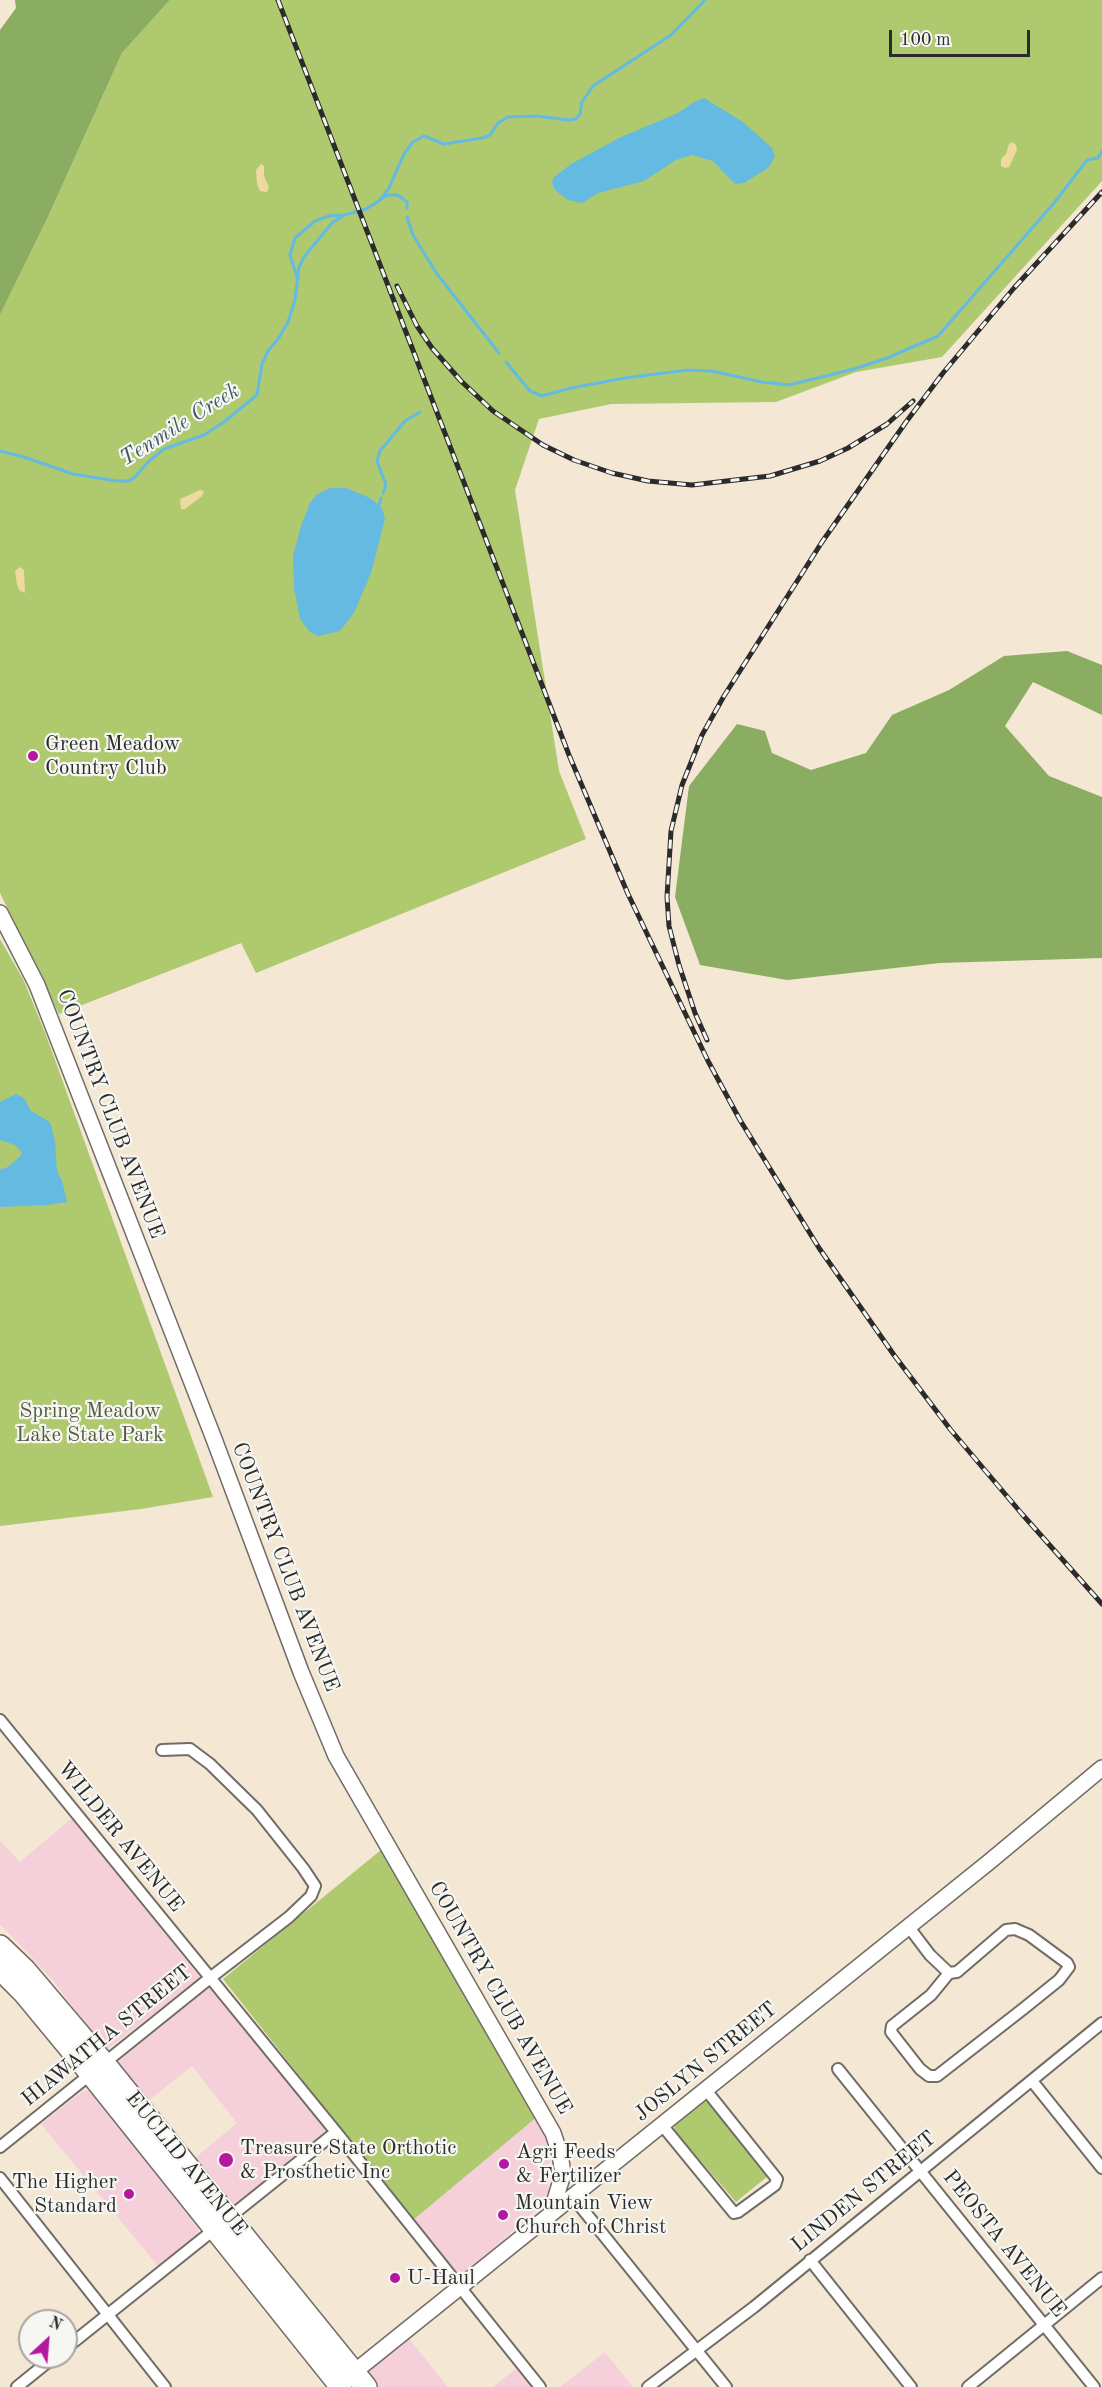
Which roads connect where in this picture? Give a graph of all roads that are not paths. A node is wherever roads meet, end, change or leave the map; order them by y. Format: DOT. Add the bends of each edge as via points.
graph roads {
  1 [pos="0,913"];
  2 [pos="0,1720"];
  3 [pos="162,1750"];
  4 [pos="1102,1768"];
  5 [pos="908,1926"];
  6 [pos="0,1946"];
  7 [pos="0,1969"];
  8 [pos="949,1973"];
  9 [pos="210,1978"];
  10 [pos="1102,2023"];
  11 [pos="98,2068"];
  12 [pos="838,2069"];
  13 [pos="1032,2081"];
  14 [pos="705,2090"];
  15 [pos="662,2125"];
  16 [pos="336,2132"];
  17 [pos="0,2147"];
  18 [pos="1102,2168"];
  19 [pos="920,2171"];
  20 [pos="0,2178"];
  21 [pos="572,2196"];
  22 [pos="551,2213"];
  23 [pos="222,2223"];
  24 [pos="810,2260"];
  25 [pos="1102,2278"];
  26 [pos="460,2287"];
  27 [pos="106,2316"];
  28 [pos="1043,2325"];
  29 [pos="78,2338"];
  30 [pos="696,2350"];
  31 [pos="39,2369"];
  32 [pos="347,2384"];
  33 [pos="17,2387"];
  34 [pos="165,2387"];
  35 [pos="540,2387"];
  36 [pos="648,2387"];
  37 [pos="726,2387"];
  38 [pos="911,2387"];
  39 [pos="968,2387"];
  40 [pos="1094,2387"];
  1 -- 22 [label="street, COUNTRY CLUB AVENUE" via="37,985 336,1756 554,2133 563,2174"];
  2 -- 9 [label="street, WILDER AVENUE"];
  3 -- 9 [label="street" via="190,1749 210,1764 250,1804 315,1886 311,1896 290,1917"];
  4 -- 5 [label="street, JOSLYN STREET"];
  5 -- 8 [label="street"];
  5 -- 14 [label="street, JOSLYN STREET"];
  6 -- 11 [label="highway, EUCLID AVENUE" via="25,1970"];
  7 -- 11 [label="highway, EUCLID AVENUE"];
  8 -- 8 [label="street" via="957,1972 1006,1930 1015,1929 1029,1935 1069,1967 1059,1980 994,2032 937,2076 929,2076 902,2047 891,2032 892,2026 932,1995"];
  9 -- 11 [label="street, HIAWATHA STREET"];
  9 -- 16 [label="street, WILDER AVENUE"];
  10 -- 13 [label="street, LINDEN STREET"];
  11 -- 17 [label="street, HIAWATHA STREET"];
  11 -- 23 [label="highway, EUCLID AVENUE"];
  12 -- 19 [label="street, PEOSTA AVENUE"];
  13 -- 18 [label="street"];
  13 -- 19 [label="street, LINDEN STREET"];
  14 -- 15 [label="street, JOSLYN STREET"];
  14 -- 15 [label="street" via="777,2179 775,2185 734,2213"];
  15 -- 21 [label="street, JOSLYN STREET"];
  16 -- 23 [label="street"];
  16 -- 26 [label="street, WILDER AVENUE"];
  19 -- 24 [label="street, LINDEN STREET"];
  19 -- 28 [label="street, PEOSTA AVENUE"];
  20 -- 27 [label="street"];
  21 -- 22 [label="street, JOSLYN STREET"];
  21 -- 30 [label="street"];
  22 -- 26 [label="street, JOSLYN STREET"];
  23 -- 27 [label="street"];
  23 -- 32 [label="highway, EUCLID AVENUE"];
  24 -- 30 [label="street, LINDEN STREET"];
  24 -- 38 [label="street"];
  25 -- 28 [label="street"];
  26 -- 32 [label="street, JOSLYN STREET"];
  26 -- 35 [label="street, WILDER AVENUE"];
  27 -- 29 [label="street"];
  27 -- 34 [label="street"];
  28 -- 39 [label="street"];
  28 -- 40 [label="street, PEOSTA AVENUE"];
  30 -- 36 [label="street, LINDEN STREET"];
  30 -- 37 [label="street"];
  31 -- 33 [label="street"];
}
